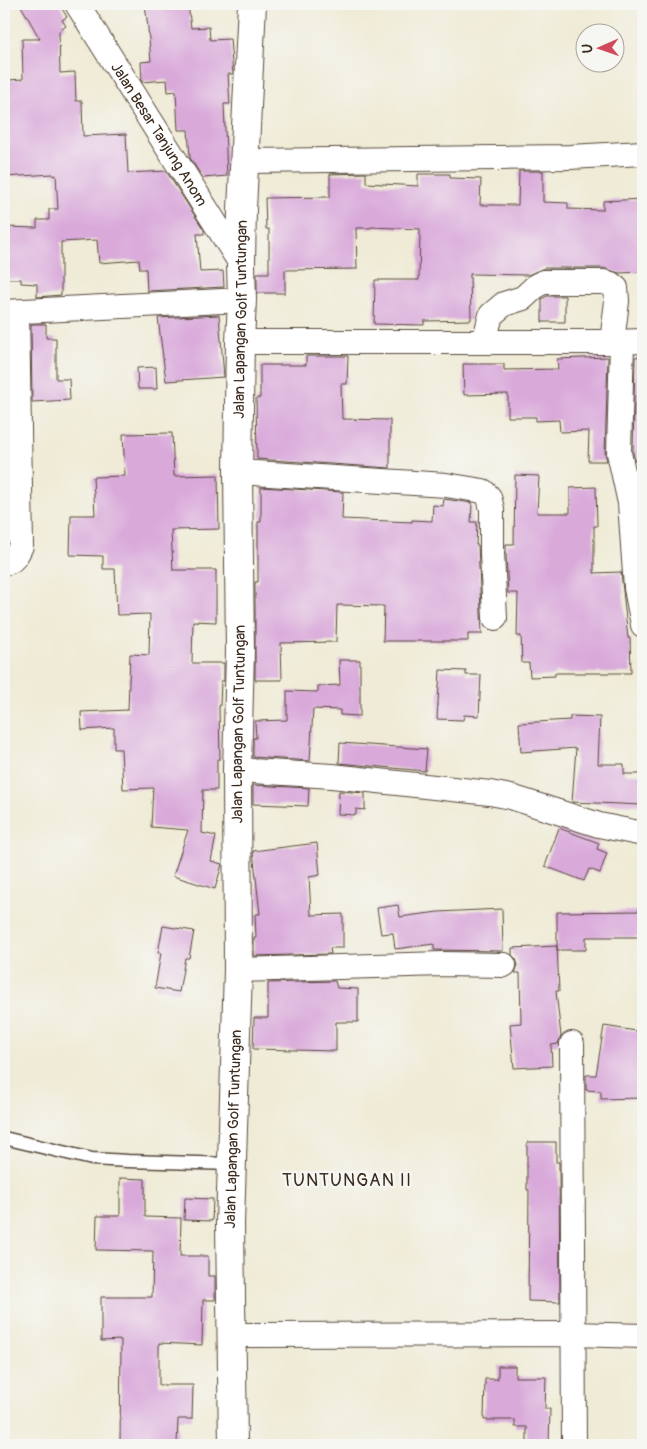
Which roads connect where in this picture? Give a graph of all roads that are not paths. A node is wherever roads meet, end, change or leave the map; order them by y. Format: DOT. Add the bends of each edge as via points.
graph roads {
  1 [pos="77,4"];
  2 [pos="252,4"];
  3 [pos="643,153"];
  4 [pos="245,161"];
  5 [pos="241,264"];
  6 [pos="242,300"];
  7 [pos="10,312"];
  8 [pos="240,342"];
  9 [pos="484,342"];
  10 [pos="626,342"];
  11 [pos="238,472"];
  12 [pos="4,563"];
  13 [pos="495,618"];
  14 [pos="643,624"];
  15 [pos="237,770"];
  16 [pos="643,834"];
  17 [pos="504,965"];
  18 [pos="238,970"];
  19 [pos="572,1044"];
  20 [pos="4,1138"];
  21 [pos="232,1164"];
  22 [pos="574,1334"];
  23 [pos="231,1335"];
  24 [pos="643,1336"];
  25 [pos="233,1445"];
  26 [pos="574,1445"];
  1 -- 5 [label="street, Jalan Besar Tanjung Anom"];
  2 -- 4 [label="street, Jalan Lapangan Golf Tuntungan"];
  3 -- 4 [label="street" via="570,157"];
  4 -- 5 [label="street, Jalan Lapangan Golf Tuntungan"];
  5 -- 6 [label="street, Jalan Lapangan Golf Tuntungan"];
  6 -- 7 [label="street"];
  6 -- 8 [label="street, Jalan Lapangan Golf Tuntungan"];
  7 -- 12 [label="street" via="21,546 16,556"];
  8 -- 9 [label="street"];
  8 -- 11 [label="street, Jalan Lapangan Golf Tuntungan"];
  9 -- 10 [label="street"];
  9 -- 10 [label="street" via="492,315 504,304 523,298 544,282 603,282 616,288"];
  10 -- 14 [label="street" via="619,453 630,503 636,588"];
  11 -- 13 [label="street" via="446,485 483,491 489,497 492,509"];
  11 -- 15 [label="street, Jalan Lapangan Golf Tuntungan" via="240,651"];
  15 -- 16 [label="street" via="332,776 490,793"];
  15 -- 18 [label="street, Jalan Lapangan Golf Tuntungan"];
  17 -- 18 [label="street"];
  18 -- 21 [label="street, Jalan Lapangan Golf Tuntungan"];
  19 -- 22 [label="street"];
  20 -- 21 [label="lane" via="92,1159"];
  21 -- 23 [label="street, Jalan Lapangan Golf Tuntungan"];
  22 -- 23 [label="street"];
  22 -- 24 [label="street"];
  22 -- 26 [label="street"];
  23 -- 25 [label="street, Jalan Lapangan Golf Tuntungan"];
}
